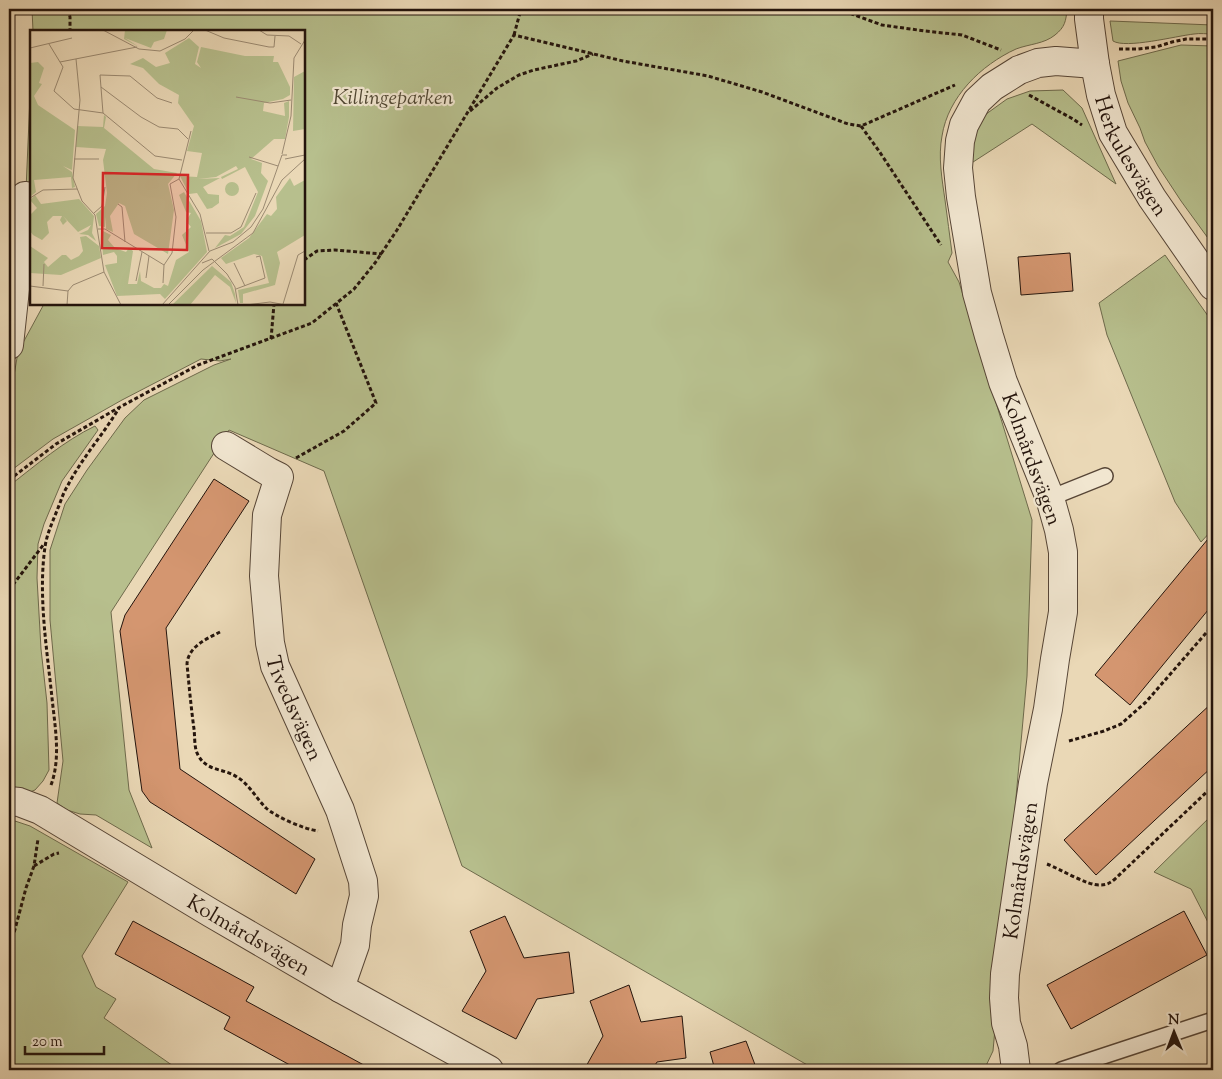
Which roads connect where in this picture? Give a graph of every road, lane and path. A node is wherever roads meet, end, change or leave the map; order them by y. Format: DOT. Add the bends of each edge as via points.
graph roads {
  1 [pos="68,9"];
  2 [pos="521,9"];
  3 [pos="838,9"];
  4 [pos="1089,9"];
  5 [pos="70,30"];
  6 [pos="514,35"];
  7 [pos="1213,39"];
  8 [pos="594,54"];
  9 [pos="1008,54"];
  10 [pos="1103,56"];
  11 [pos="998,83"];
  12 [pos="959,84"];
  13 [pos="466,115"];
  14 [pos="861,126"];
  15 [pos="1088,130"];
  16 [pos="25,196"];
  17 [pos="941,246"];
  18 [pos="382,254"];
  19 [pos="305,259"];
  20 [pos="1213,286"];
  21 [pos="336,303"];
  22 [pos="274,305"];
  23 [pos="271,339"];
  24 [pos="9,345"];
  25 [pos="120,407"];
  26 [pos="226,446"];
  27 [pos="269,472"];
  28 [pos="1105,476"];
  29 [pos="9,480"];
  30 [pos="1050,498"];
  31 [pos="46,542"];
  32 [pos="9,590"];
  33 [pos="1213,625"];
  34 [pos="220,632"];
  35 [pos="1041,746"];
  36 [pos="1213,786"];
  37 [pos="9,801"];
  38 [pos="40,810"];
  39 [pos="346,830"];
  40 [pos="1022,858"];
  41 [pos="9,944"];
  42 [pos="340,988"];
  43 [pos="1213,1020"];
  44 [pos="489,1070"];
  45 [pos="1016,1070"];
  46 [pos="1062,1070"];
  1 -- 5 [label="path"];
  2 -- 6 [label="path"];
  3 -- 9 [label="path" via="882,24 962,35"];
  4 -- 10 [label="street, Herkulesvägen" via="1089,19"];
  6 -- 8 [label="path"];
  6 -- 13 [label="path"];
  7 -- 10 [label="path" via="1186,39"];
  8 -- 13 [label="path" via="520,75 497,88"];
  8 -- 14 [label="path" via="708,76"];
  10 -- 11 [label="street, Kolmårdsvägen" via="1038,63"];
  10 -- 20 [label="street, Herkulesvägen" via="1101,95 1113,133 1152,198"];
  11 -- 15 [label="path" via="1030,96"];
  11 -- 30 [label="street, Kolmårdsvägen" via="977,101 964,125 958,168 960,197 977,294 989,336 1003,382"];
  12 -- 14 [label="path"];
  13 -- 18 [label="path"];
  14 -- 17 [label="path"];
  16 -- 24 [label="street"];
  18 -- 19 [label="path" via="317,251"];
  18 -- 21 [label="path" via="354,289"];
  21 -- 23 [label="path" via="312,323"];
  21 -- 27 [label="path" via="376,403 344,431"];
  22 -- 23 [label="path"];
  23 -- 25 [label="path" via="198,365"];
  25 -- 29 [label="path" via="56,444"];
  25 -- 31 [label="path" via="67,486"];
  26 -- 27 [label="street"];
  27 -- 39 [label="street, Tivedsvägen" via="279,477 267,515 264,576 270,643 275,666"];
  28 -- 30 [label="lane"];
  30 -- 35 [label="street, Kolmårdsvägen" via="1063,552 1063,612"];
  31 -- 32 [label="path"];
  31 -- 38 [label="path" via="43,590 56,758 55,774"];
  33 -- 35 [label="path" via="1146,702 1121,724 1070,741"];
  34 -- 39 [label="path" via="202,641 187,658 197,754 208,766 238,777 267,809 295,824 310,830"];
  35 -- 40 [label="street, Kolmårdsvägen"];
  36 -- 40 [label="path" via="1108,884 1097,885 1048,864"];
  37 -- 38 [label="street, Kolmårdsvägen"];
  38 -- 41 [label="path" via="34,866"];
  38 -- 42 [label="street, Kolmårdsvägen"];
  39 -- 42 [label="street, Tivedsvägen" via="364,896 355,945"];
  40 -- 45 [label="street, Kolmårdsvägen" via="1004,998"];
  42 -- 44 [label="street, Kolmårdsvägen"];
  43 -- 46 [label="lane"];
}
